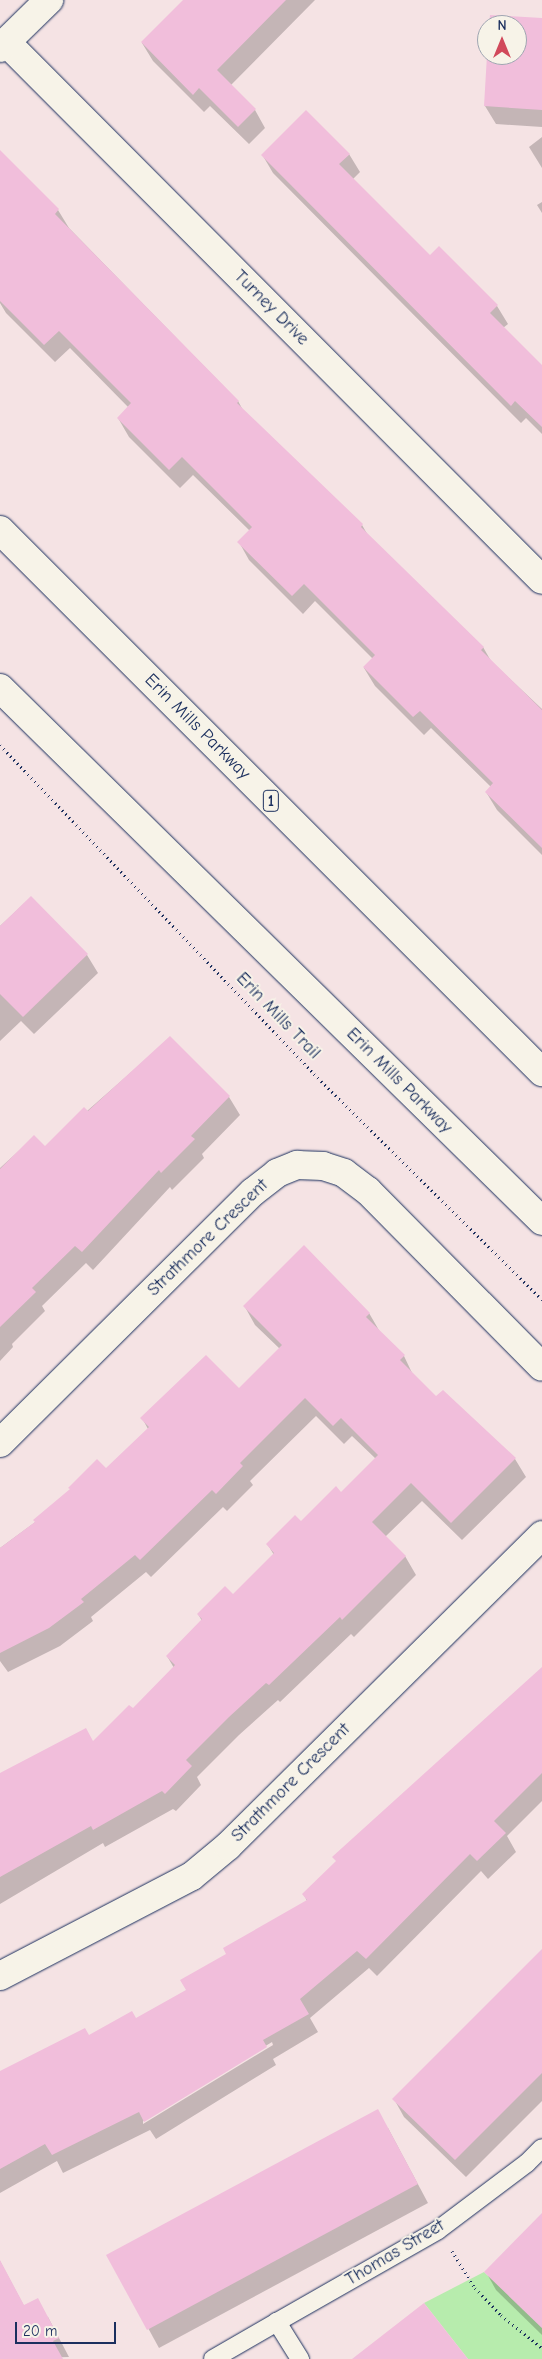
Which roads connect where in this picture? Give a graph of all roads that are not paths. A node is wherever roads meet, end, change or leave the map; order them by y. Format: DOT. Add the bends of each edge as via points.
graph roads {
  1 [pos="49,0"];
  2 [pos="2,42"];
  3 [pos="0,530"];
  4 [pos="542,580"];
  5 [pos="0,688"];
  6 [pos="542,1072"];
  7 [pos="542,1221"];
  8 [pos="542,1367"];
  9 [pos="0,1443"];
  10 [pos="542,1535"];
  11 [pos="0,1976"];
  12 [pos="542,2148"];
  13 [pos="277,2322"];
  14 [pos="213,2359"];
  15 [pos="300,2359"];
  1 -- 2 [label="street"];
  2 -- 4 [label="street, Turney Drive"];
  3 -- 6 [label="street, Erin Mills Parkway / 1"];
  5 -- 7 [label="street, Erin Mills Parkway"];
  8 -- 9 [label="street, Strathmore Crescent" via="368,1190 344,1173 323,1166 298,1165 277,1172 252,1192"];
  10 -- 11 [label="street, Strathmore Crescent" via="192,1876"];
  12 -- 13 [label="lane, Thomas Street" via="438,2230"];
  13 -- 14 [label="lane, Thomas Street"];
  13 -- 15 [label="lane"];
}
